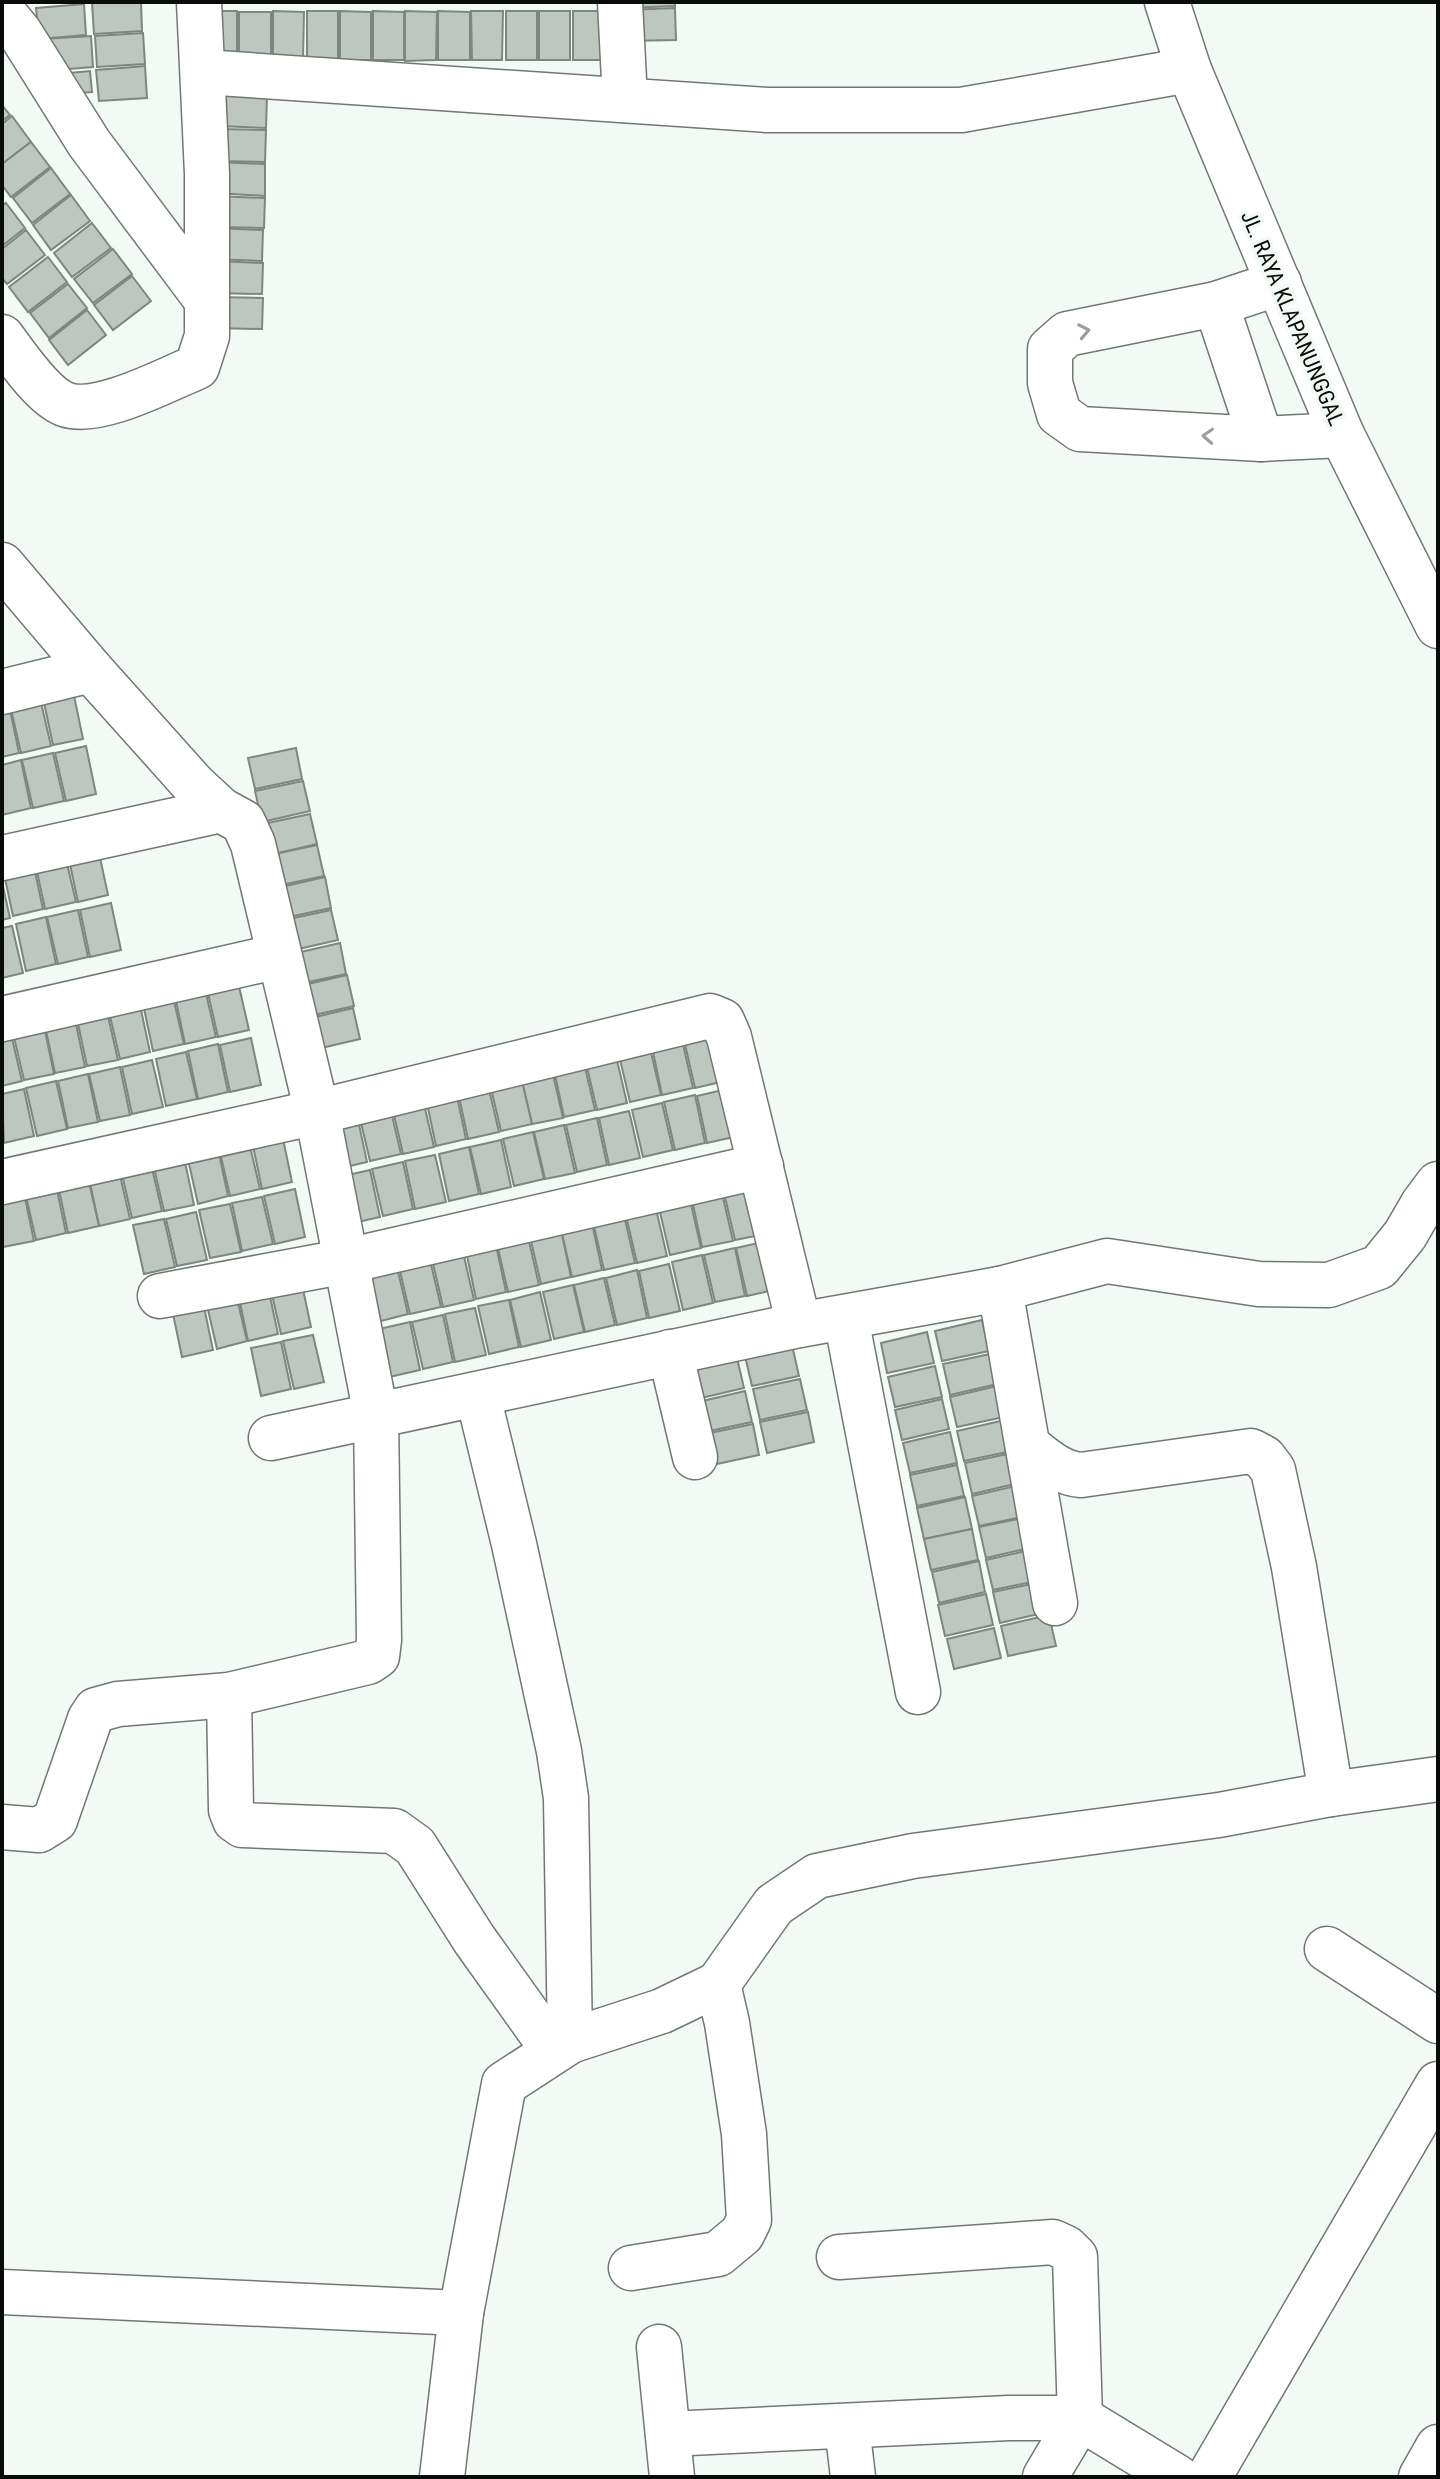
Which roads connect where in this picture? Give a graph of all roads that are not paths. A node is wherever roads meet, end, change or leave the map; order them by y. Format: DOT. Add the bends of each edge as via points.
graph roads {
  1 [pos="199,2"];
  2 [pos="620,2"];
  3 [pos="1167,2"];
  4 [pos="14,15"];
  5 [pos="1189,70"];
  6 [pos="203,72"];
  7 [pos="625,100"];
  8 [pos="1279,283"];
  9 [pos="205,298"];
  10 [pos="1216,304"];
  11 [pos="2,337"];
  12 [pos="1342,435"];
  13 [pos="1261,439"];
  14 [pos="2,565"];
  15 [pos="1438,626"];
  16 [pos="91,670"];
  17 [pos="2,692"];
  18 [pos="221,810"];
  19 [pos="2,858"];
  20 [pos="279,956"];
  21 [pos="2,1019"];
  22 [pos="317,1112"];
  23 [pos="761,1166"];
  24 [pos="2,1182"];
  25 [pos="1438,1184"];
  26 [pos="347,1261"];
  27 [pos="1000,1289"];
  28 [pos="160,1296"];
  29 [pos="846,1318"];
  30 [pos="799,1325"];
  31 [pos="670,1352"];
  32 [pos="478,1396"];
  33 [pos="376,1415"];
  34 [pos="271,1438"];
  35 [pos="1028,1446"];
  36 [pos="695,1457"];
  37 [pos="1055,1603"];
  38 [pos="918,1692"];
  39 [pos="229,1695"];
  40 [pos="1438,1779"];
  41 [pos="1331,1794"];
  42 [pos="2,1827"];
  43 [pos="1327,1949"];
  44 [pos="718,1984"];
  45 [pos="1438,2021"];
  46 [pos="562,2046"];
  47 [pos="1438,2084"];
  48 [pos="839,2257"];
  49 [pos="631,2268"];
  50 [pos="2,2292"];
  51 [pos="461,2313"];
  52 [pos="659,2347"];
  53 [pos="1080,2418"];
  54 [pos="847,2426"];
  55 [pos="668,2434"];
  56 [pos="1438,2447"];
  57 [pos="442,2477"];
  58 [pos="672,2477"];
  59 [pos="853,2477"];
  60 [pos="1045,2477"];
  61 [pos="1177,2477"];
  62 [pos="1209,2477"];
  63 [pos="1421,2477"];
  1 -- 6 [label="street"];
  2 -- 7 [label="street"];
  3 -- 5 [label="street, JL. RAYA KLAPANUNGGAL"];
  4 -- 9 [label="street" via="89,143"];
  5 -- 7 [label="street" via="961,110 767,110"];
  5 -- 8 [label="street, JL. RAYA KLAPANUNGGAL"];
  6 -- 7 [label="street"];
  6 -- 9 [label="street"];
  8 -- 10 [label="street"];
  8 -- 12 [label="street, JL. RAYA KLAPANUNGGAL"];
  9 -- 11 [label="street" via="207,336 197,367 101,406 66,405 41,387"];
  10 -- 13 [label="street"];
  13 -- 10 [label="street, one-way" via="1080,429 1059,414 1050,383 1050,349 1067,334"];
  12 -- 13 [label="street"];
  12 -- 15 [label="street, JL. RAYA KLAPANUNGGAL"];
  14 -- 16 [label="street"];
  16 -- 17 [label="street"];
  16 -- 18 [label="street"];
  18 -- 19 [label="street"];
  18 -- 20 [label="street" via="243,822 253,844"];
  20 -- 21 [label="street"];
  20 -- 22 [label="street"];
  22 -- 23 [label="street" via="710,1016 722,1021 729,1037"];
  22 -- 24 [label="street"];
  22 -- 26 [label="street"];
  23 -- 26 [label="street"];
  23 -- 30 [label="street"];
  25 -- 27 [label="street" via="1379,1267 1329,1285 1259,1284 1107,1261"];
  26 -- 28 [label="street"];
  26 -- 33 [label="street"];
  27 -- 29 [label="street"];
  27 -- 35 [label="street"];
  29 -- 30 [label="street"];
  29 -- 38 [label="street"];
  30 -- 31 [label="street"];
  31 -- 32 [label="street"];
  31 -- 36 [label="street"];
  32 -- 33 [label="street"];
  32 -- 46 [label="street" via="566,1798"];
  33 -- 34 [label="street"];
  33 -- 39 [label="street" via="377,1656"];
  35 -- 37 [label="street"];
  35 -- 41 [label="street" via="1068,1474 1081,1475 1251,1451 1264,1458 1273,1470 1294,1567"];
  39 -- 42 [label="street" via="96,1710 55,1820 39,1830"];
  39 -- 46 [label="street" via="235,1820 242,1825 394,1831 415,1846 474,1939"];
  40 -- 41 [label="street"];
  41 -- 44 [label="street" via="1219,1815 913,1856 817,1876 774,1905"];
  43 -- 45 [label="street"];
  44 -- 46 [label="street" via="662,2011"];
  44 -- 49 [label="street" via="744,2134 749,2220 742,2234 718,2254"];
  46 -- 51 [label="street" via="504,2084"];
  47 -- 62 [label="street"];
  48 -- 53 [label="street" via="1053,2242 1066,2248 1075,2257"];
  50 -- 51 [label="street"];
  51 -- 57 [label="street"];
  52 -- 55 [label="street"];
  53 -- 54 [label="street"];
  53 -- 60 [label="street"];
  53 -- 61 [label="street"];
  54 -- 55 [label="street"];
  54 -- 59 [label="street"];
  55 -- 58 [label="street"];
  56 -- 63 [label="street"];
}
